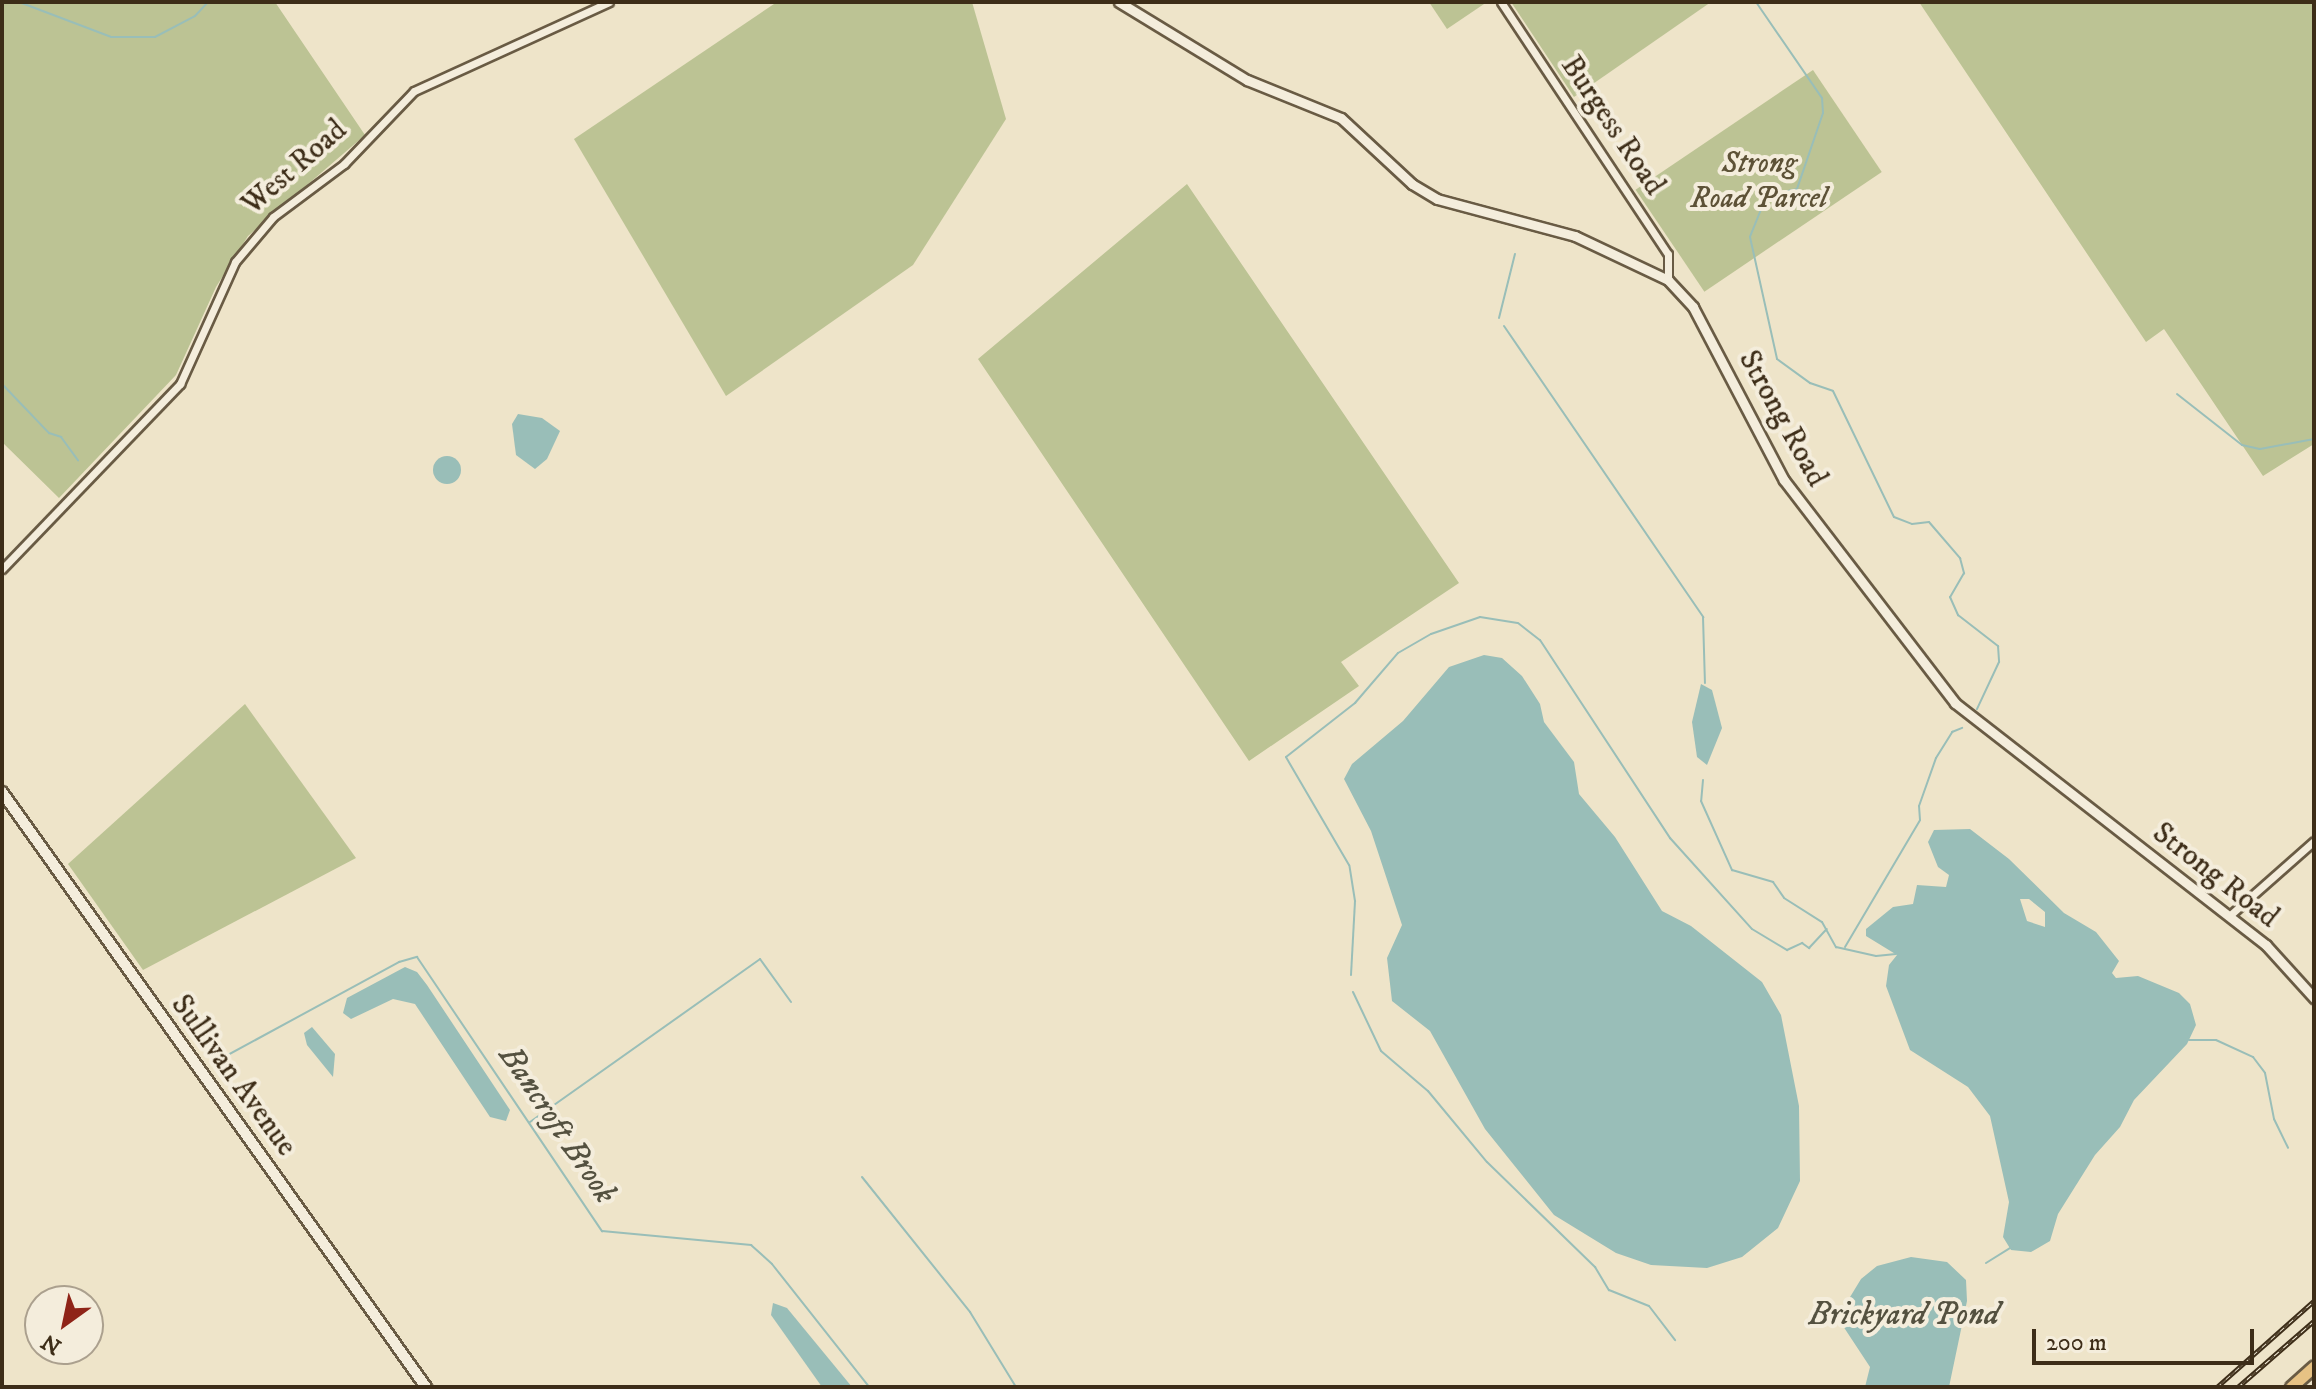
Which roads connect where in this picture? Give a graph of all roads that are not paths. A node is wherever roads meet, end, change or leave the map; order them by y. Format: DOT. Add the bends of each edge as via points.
graph roads {
  1 [pos="609,2"];
  2 [pos="1119,2"];
  3 [pos="1501,2"];
  4 [pos="1668,280"];
  5 [pos="2,569"];
  6 [pos="2,792"];
  7 [pos="2314,841"];
  8 [pos="2229,916"];
  9 [pos="2314,998"];
  10 [pos="2314,1366"];
  11 [pos="426,1387"];
  12 [pos="2291,1387"];
  1 -- 5 [label="street, West Road" via="414,91 344,164 273,217 235,262 180,384"];
  2 -- 4 [label="street, Strong Road" via="1247,80 1341,118 1412,184 1437,199 1575,236"];
  3 -- 4 [label="street, Burgess Road" via="1668,254"];
  4 -- 8 [label="street, Strong Road" via="1693,307 1784,480 1955,703"];
  6 -- 11 [label="main road, Sullivan Avenue"];
  7 -- 8 [label="street"];
  8 -- 9 [label="street, Strong Road" via="2279,956"];
  10 -- 12 [label="highway"];
}
